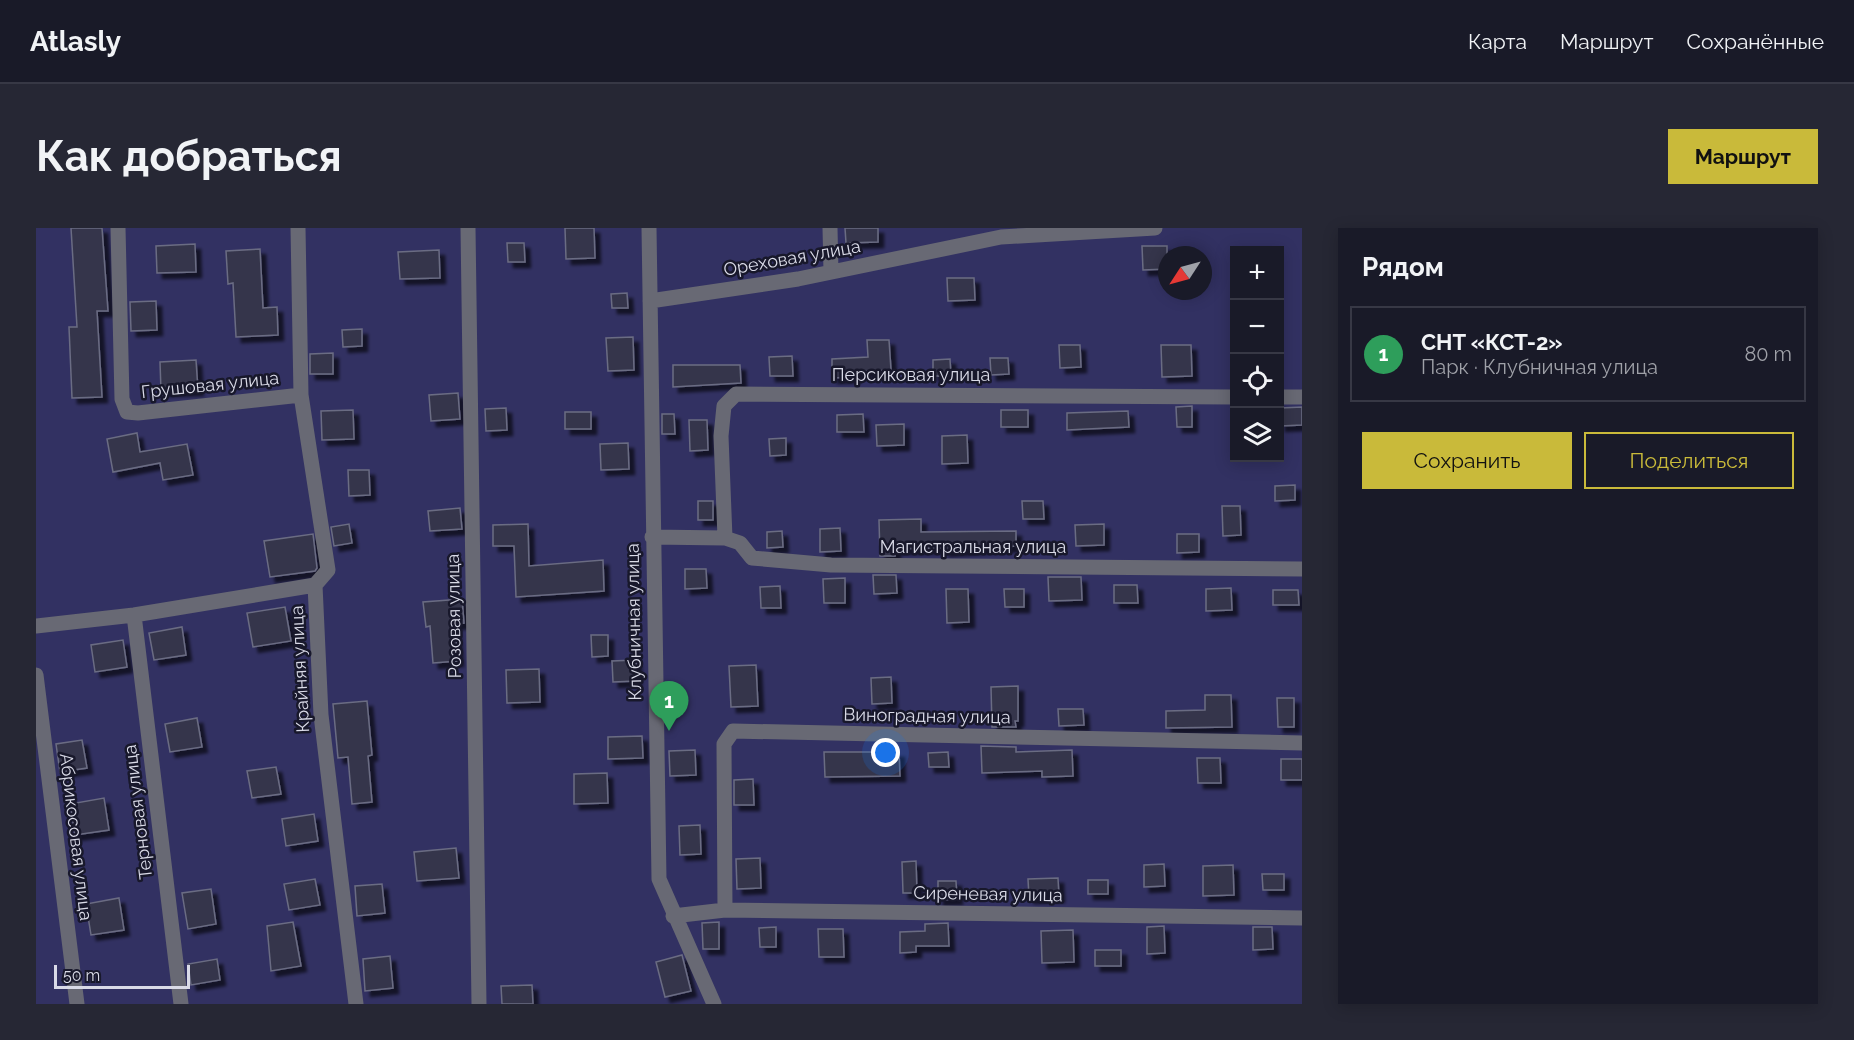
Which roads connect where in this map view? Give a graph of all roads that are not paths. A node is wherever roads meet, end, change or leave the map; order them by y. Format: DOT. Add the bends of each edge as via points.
graph roads {
  1 [pos="118,228"];
  2 [pos="298,228"];
  3 [pos="468,228"];
  4 [pos="649,228"];
  5 [pos="830,228"];
  6 [pos="1155,228"];
  7 [pos="1001,233"];
  8 [pos="831,272"];
  9 [pos="651,300"];
  10 [pos="301,395"];
  11 [pos="1230,397"];
  12 [pos="1284,397"];
  13 [pos="1302,397"];
  14 [pos="652,537"];
  15 [pos="725,538"];
  16 [pos="1302,569"];
  17 [pos="315,585"];
  18 [pos="134,615"];
  19 [pos="36,626"];
  20 [pos="36,675"];
  21 [pos="1302,743"];
  22 [pos="725,910"];
  23 [pos="673,916"];
  24 [pos="1302,918"];
  25 [pos="77,1004"];
  26 [pos="181,1004"];
  27 [pos="356,1004"];
  28 [pos="479,1004"];
  29 [pos="714,1004"];
  1 -- 10 [label="street, Грушовая улица" via="122,399 127,412"];
  2 -- 10 [label="street, Крайняя улица"];
  3 -- 28 [label="street, Розовая улица"];
  4 -- 9 [label="street, Клубничная улица"];
  5 -- 8 [label="street"];
  6 -- 7 [label="street, Ореховая улица"];
  7 -- 8 [label="street, Ореховая улица"];
  8 -- 9 [label="street, Ореховая улица"];
  9 -- 14 [label="street, Клубничная улица"];
  10 -- 17 [label="street, Крайняя улица" via="328,570"];
  11 -- 15 [label="street, Персиковая улица" via="736,394 724,406"];
  12 -- 13 [label="street"];
  14 -- 15 [label="street"];
  14 -- 23 [label="street, Клубничная улица" via="659,879"];
  15 -- 16 [label="street, Магистральная улица" via="740,543 752,558 831,565"];
  17 -- 18 [label="street"];
  17 -- 27 [label="street, Крайняя улица" via="321,715"];
  18 -- 19 [label="street"];
  18 -- 26 [label="street, Терновая улица"];
  20 -- 25 [label="street, Абрикосовая улица"];
  21 -- 22 [label="street, Виноградная улица" via="733,731 724,744"];
  22 -- 23 [label="street, Сиреневая улица"];
  22 -- 24 [label="street, Сиреневая улица"];
  23 -- 29 [label="street, Клубничная улица"];
}
